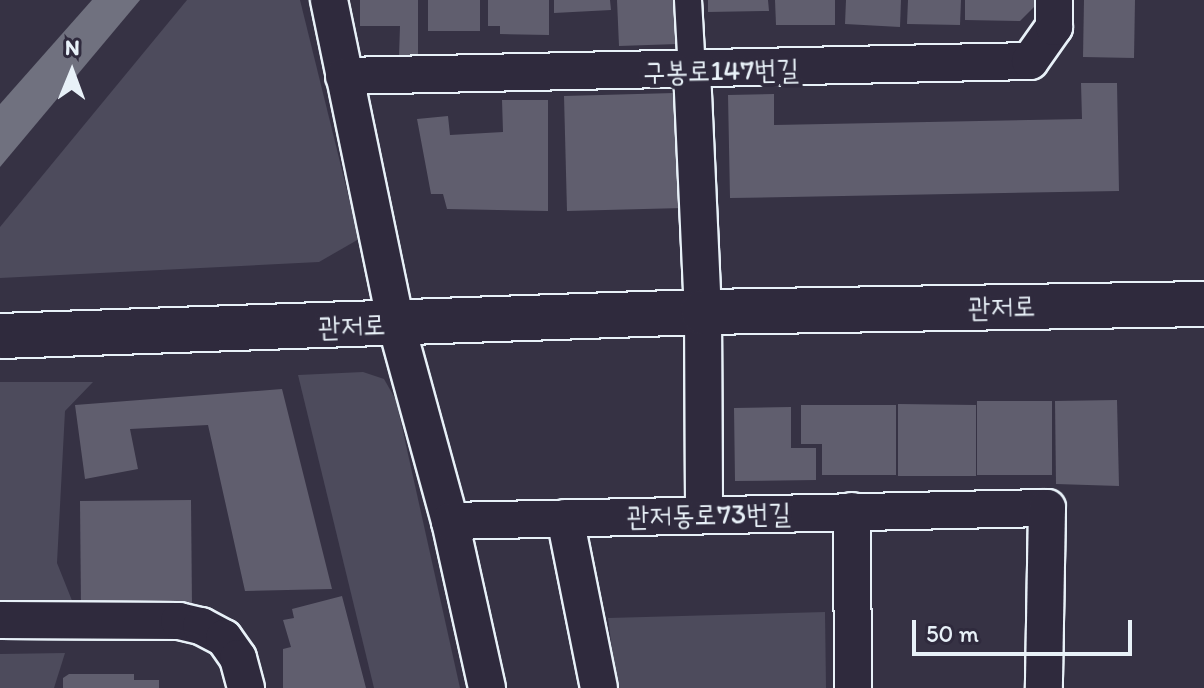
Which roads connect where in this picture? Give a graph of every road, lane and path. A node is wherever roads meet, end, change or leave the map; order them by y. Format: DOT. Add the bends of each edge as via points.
graph roads {
  1 [pos="329,0"];
  2 [pos="688,0"];
  3 [pos="1054,0"];
  4 [pos="692,71"];
  5 [pos="344,76"];
  6 [pos="1204,304"];
  7 [pos="703,312"];
  8 [pos="396,324"];
  9 [pos="0,336"];
  10 [pos="852,511"];
  11 [pos="704,514"];
  12 [pos="565,518"];
  13 [pos="450,521"];
  14 [pos="0,620"];
  15 [pos="246,688"];
  16 [pos="487,688"];
  17 [pos="599,688"];
  18 [pos="853,688"];
  19 [pos="1044,688"];
  1 -- 5 [label="street"];
  2 -- 4 [label="street"];
  3 -- 4 [label="street, 구봉로147번길" via="1054,27 1030,61"];
  4 -- 5 [label="street, 구봉로147번길"];
  4 -- 7 [label="street"];
  5 -- 8 [label="street"];
  6 -- 7 [label="street, 관저로"];
  7 -- 8 [label="street, 관저로"];
  7 -- 11 [label="street"];
  8 -- 9 [label="street, 관저로"];
  8 -- 13 [label="street"];
  10 -- 11 [label="street, 관저동로73번길"];
  10 -- 18 [label="street"];
  10 -- 19 [label="street, 관저동로73번길" via="1047,508"];
  11 -- 12 [label="street, 관저동로73번길"];
  12 -- 13 [label="street, 관저동로73번길"];
  12 -- 17 [label="street"];
  13 -- 16 [label="street"];
  14 -- 15 [label="street" via="179,621 201,626 224,638 238,658"];
}
